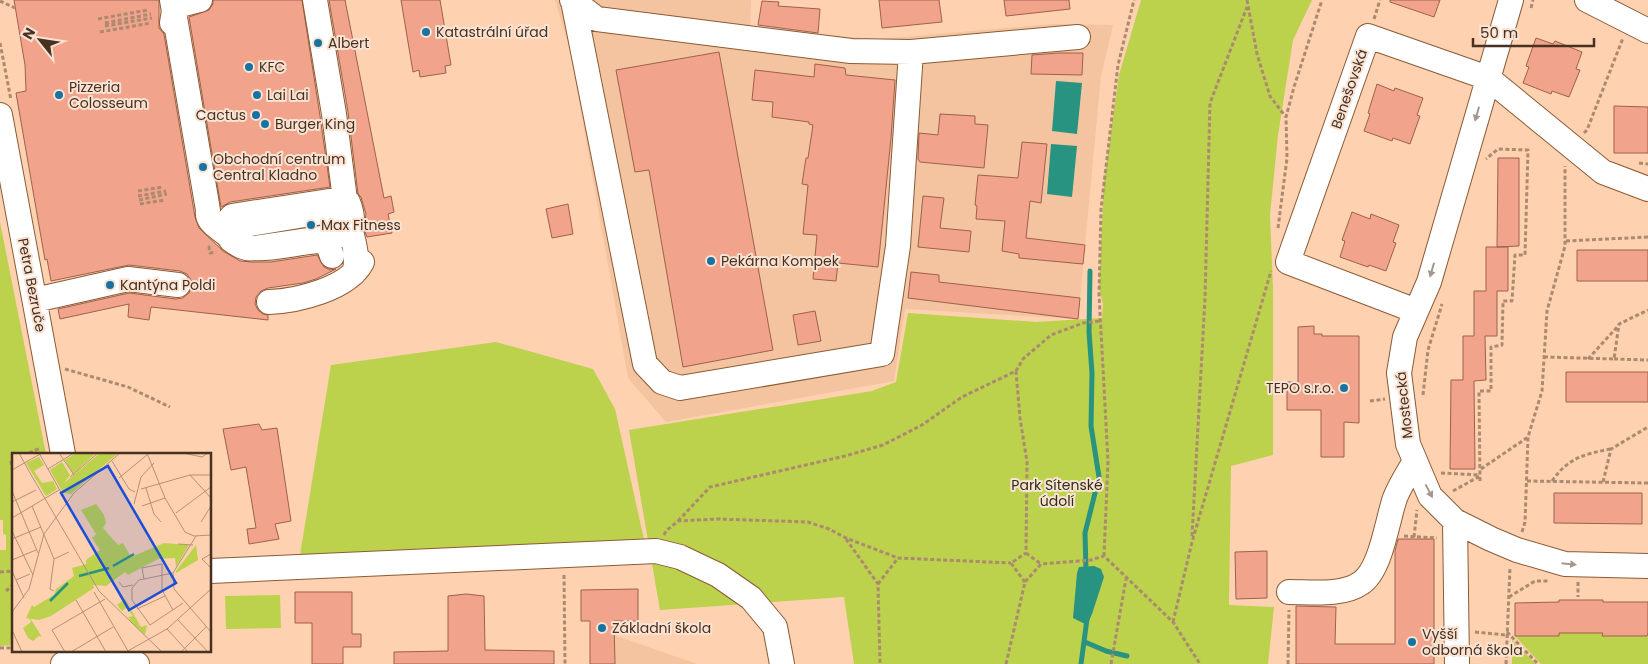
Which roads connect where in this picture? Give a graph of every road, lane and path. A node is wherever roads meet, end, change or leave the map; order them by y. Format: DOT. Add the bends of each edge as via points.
graph roads {
  1 [pos="172,0"];
  2 [pos="200,0"];
  3 [pos="316,0"];
  4 [pos="1134,0"];
  5 [pos="1247,0"];
  6 [pos="1322,0"];
  7 [pos="1511,0"];
  8 [pos="1534,0"];
  9 [pos="1587,0"];
  10 [pos="0,1"];
  11 [pos="573,1"];
  12 [pos="1247,7"];
  13 [pos="15,8"];
  14 [pos="148,10"];
  15 [pos="151,16"];
  16 [pos="1528,16"];
  17 [pos="98,19"];
  18 [pos="151,23"];
  19 [pos="105,24"];
  20 [pos="1648,31"];
  21 [pos="100,32"];
  22 [pos="1624,32"];
  23 [pos="1078,36"];
  24 [pos="911,52"];
  25 [pos="1488,78"];
  26 [pos="0,115"];
  27 [pos="1286,117"];
  28 [pos="1574,141"];
  29 [pos="1488,151"];
  30 [pos="1486,159"];
  31 [pos="1484,167"];
  32 [pos="327,177"];
  33 [pos="163,187"];
  34 [pos="1648,189"];
  35 [pos="166,193"];
  36 [pos="139,198"];
  37 [pos="165,200"];
  38 [pos="341,209"];
  39 [pos="206,211"];
  40 [pos="1648,237"];
  41 [pos="1277,238"];
  42 [pos="225,240"];
  43 [pos="1566,241"];
  44 [pos="1272,264"];
  45 [pos="340,267"];
  46 [pos="178,289"];
  47 [pos="268,298"];
  48 [pos="1443,302"];
  49 [pos="36,306"];
  50 [pos="1648,310"];
  51 [pos="1416,311"];
  52 [pos="1100,321"];
  53 [pos="1619,324"];
  54 [pos="1544,357"];
  55 [pos="1614,359"];
  56 [pos="1588,360"];
  57 [pos="1648,360"];
  58 [pos="47,366"];
  59 [pos="1016,371"];
  60 [pos="1422,400"];
  61 [pos="170,407"];
  62 [pos="1648,427"];
  63 [pos="1528,437"];
  64 [pos="1610,449"];
  65 [pos="52,451"];
  66 [pos="29,453"];
  67 [pos="1414,460"];
  68 [pos="11,461"];
  69 [pos="12,468"];
  70 [pos="1480,470"];
  71 [pos="1480,475"];
  72 [pos="1441,480"];
  73 [pos="1480,481"];
  74 [pos="1527,481"];
  75 [pos="1551,481"];
  76 [pos="1603,482"];
  77 [pos="1648,483"];
  78 [pos="1454,496"];
  79 [pos="678,521"];
  80 [pos="1455,521"];
  81 [pos="1521,535"];
  82 [pos="1414,537"];
  83 [pos="846,538"];
  84 [pos="1436,538"];
  85 [pos="1192,542"];
  86 [pos="656,551"];
  87 [pos="1026,553"];
  88 [pos="564,555"];
  89 [pos="1104,556"];
  90 [pos="898,558"];
  91 [pos="1011,563"];
  92 [pos="1510,563"];
  93 [pos="1041,564"];
  94 [pos="1648,566"];
  95 [pos="211,571"];
  96 [pos="1126,578"];
  97 [pos="1535,581"];
  98 [pos="1025,582"];
  99 [pos="1578,582"];
  100 [pos="878,584"];
  101 [pos="12,586"];
  102 [pos="6,591"];
  103 [pos="1289,592"];
  104 [pos="1509,597"];
  105 [pos="1578,597"];
  106 [pos="1173,622"];
  107 [pos="1457,630"];
  108 [pos="1507,634"];
  109 [pos="132,652"];
  110 [pos="63,664"];
  111 [pos="137,664"];
  112 [pos="565,664"];
  113 [pos="782,664"];
  114 [pos="880,664"];
  115 [pos="1006,664"];
  116 [pos="1111,664"];
  117 [pos="1200,664"];
  118 [pos="1288,664"];
  119 [pos="1457,664"];
  120 [pos="1506,664"];
  121 [pos="1538,664"];
  1 -- 39 [label="street"];
  2 -- 39 [label="street" via="177,6 172,22 188,47"];
  3 -- 38 [label="street" via="334,114"];
  4 -- 52 [label="path" via="1118,65 1100,209"];
  5 -- 12 [label="path"];
  6 -- 27 [label="path"];
  7 -- 25 [label="street, Mostecká"];
  8 -- 16 [label="path"];
  9 -- 20 [label="street"];
  10 -- 13 [label="path"];
  11 -- 24 [label="street" via="597,19 851,52"];
  11 -- 24 [label="street" via="645,364 662,382 680,388 882,354 898,246"];
  12 -- 27 [label="path" via="1270,96"];
  12 -- 85 [label="path" via="1210,102 1205,298"];
  14 -- 17 [label="path"];
  15 -- 19 [label="path"];
  18 -- 21 [label="path"];
  22 -- 28 [label="path" via="1587,130"];
  23 -- 24 [label="street"];
  25 -- 28 [label="street, Benešovská"];
  25 -- 51 [label="street, Mostecká, one-way" via="1429,282"];
  25 -- 51 [label="street, Benešovská" via="1368,36 1288,262"];
  26 -- 49 [label="street, Petra Bezruče"];
  27 -- 41 [label="path" via="1287,158"];
  28 -- 34 [label="street, Benešovská" via="1603,172"];
  28 -- 43 [label="path" via="1565,163"];
  29 -- 30 [label="path"];
  30 -- 31 [label="path"];
  30 -- 70 [label="path" via="1498,149 1528,150 1525,255 1515,255 1512,301 1503,301 1502,346 1491,347 1490,390 1479,391"];
  32 -- 38 [label="street" via="331,198"];
  33 -- 36 [label="path"];
  35 -- 36 [label="path"];
  36 -- 37 [label="path"];
  38 -- 42 [label="street" via="342,199 331,200"];
  38 -- 42 [label="street" via="352,220 347,232 340,235 250,249"];
  38 -- 45 [label="street" via="358,224 364,260 358,269"];
  39 -- 42 [label="street" via="218,216"];
  40 -- 43 [label="path"];
  42 -- 45 [label="street" via="256,260 325,251"];
  43 -- 54 [label="path" via="1547,311"];
  44 -- 85 [label="path"];
  45 -- 47 [label="street" via="344,280 306,296 280,302"];
  46 -- 49 [label="street" via="126,288"];
  48 -- 60 [label="path" via="1428,350"];
  49 -- 58 [label="street, Petra Bezruče"];
  50 -- 53 [label="path"];
  51 -- 67 [label="street, Mostecká" via="1405,337 1399,372 1408,444"];
  52 -- 59 [label="path" via="1051,335 1023,359"];
  52 -- 89 [label="path" via="1108,461"];
  53 -- 55 [label="path"];
  53 -- 56 [label="path"];
  54 -- 56 [label="path"];
  54 -- 63 [label="path" via="1542,391"];
  55 -- 56 [label="path"];
  55 -- 57 [label="path"];
  58 -- 61 [label="path" via="128,387"];
  58 -- 65 [label="street, Petra Bezruče"];
  59 -- 79 [label="path" via="962,397 922,425 883,445 710,487"];
  59 -- 87 [label="path" via="1028,462"];
  62 -- 64 [label="path"];
  63 -- 70 [label="path"];
  63 -- 74 [label="path"];
  64 -- 75 [label="path" via="1574,459"];
  64 -- 76 [label="path"];
  65 -- 66 [label="path"];
  67 -- 80 [label="street, Mostecká, one-way" via="1430,496"];
  67 -- 103 [label="street" via="1395,497 1375,566 1368,577 1345,591"];
  68 -- 69 [label="path"];
  70 -- 71 [label="path"];
  71 -- 72 [label="path" via="1437,473"];
  71 -- 73 [label="path"];
  71 -- 78 [label="path" via="1450,493"];
  74 -- 75 [label="path"];
  74 -- 81 [label="path" via="1525,522"];
  75 -- 76 [label="path"];
  76 -- 77 [label="path"];
  79 -- 83 [label="path" via="808,522"];
  79 -- 86 [label="path" via="666,531"];
  80 -- 94 [label="street, Mostecká, one-way" via="1516,550 1565,564"];
  80 -- 107 [label="street"];
  82 -- 84 [label="path"];
  83 -- 90 [label="path"];
  83 -- 100 [label="path"];
  85 -- 106 [label="path"];
  86 -- 88 [label="street"];
  86 -- 113 [label="street" via="680,557 718,575 751,598 775,626"];
  87 -- 91 [label="path"];
  87 -- 93 [label="path"];
  88 -- 95 [label="street"];
  88 -- 112 [label="path"];
  89 -- 93 [label="path"];
  89 -- 96 [label="path"];
  90 -- 91 [label="path"];
  90 -- 100 [label="path"];
  91 -- 98 [label="path"];
  92 -- 104 [label="path"];
  93 -- 98 [label="path"];
  96 -- 106 [label="path"];
  96 -- 116 [label="path"];
  97 -- 104 [label="path"];
  98 -- 115 [label="path"];
  99 -- 105 [label="path"];
  100 -- 114 [label="path"];
  101 -- 102 [label="path"];
  103 -- 118 [label="path"];
  104 -- 108 [label="path"];
  106 -- 117 [label="path"];
  107 -- 108 [label="path"];
  107 -- 119 [label="street"];
  108 -- 120 [label="path"];
  108 -- 121 [label="path"];
  109 -- 111 [label="street"];
  110 -- 111 [label="street"];
}
